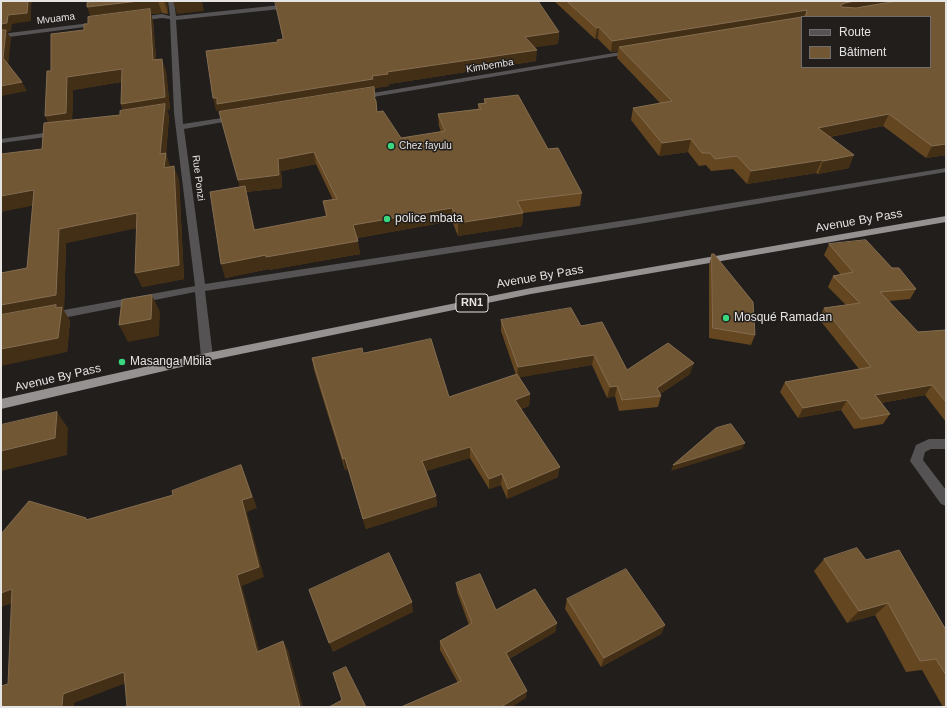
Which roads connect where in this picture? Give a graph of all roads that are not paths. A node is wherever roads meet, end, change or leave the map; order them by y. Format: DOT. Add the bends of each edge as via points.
graph roads {
  1 [pos="171,1"];
  2 [pos="296,5"];
  3 [pos="173,18"];
  4 [pos="133,20"];
  5 [pos="103,23"];
  6 [pos="1,36"];
  7 [pos="637,51"];
  8 [pos="354,98"];
  9 [pos="244,117"];
  10 [pos="181,127"];
  11 [pos="68,131"];
  12 [pos="1,141"];
  13 [pos="946,170"];
  14 [pos="946,219"];
  15 [pos="201,288"];
  16 [pos="47,318"];
  17 [pos="207,357"];
  18 [pos="1,404"];
  19 [pos="946,444"];
  20 [pos="946,500"];
  1 -- 3 [label="street, Rue Ponzi"];
  2 -- 3 [label="street"];
  3 -- 4 [label="street" via="162,16"];
  3 -- 10 [label="street, Rue Ponzi" via="174,113"];
  5 -- 6 [label="street, Mvuama"];
  7 -- 8 [label="street, Kimbemba"];
  9 -- 10 [label="street"];
  10 -- 15 [label="street, Rue Ponzi"];
  11 -- 12 [label="street"];
  13 -- 15 [label="street" via="633,222"];
  14 -- 17 [label="highway, Avenue By Pass / RN1" via="531,291"];
  15 -- 16 [label="street"];
  15 -- 17 [label="street, Rue Ponzi"];
  17 -- 18 [label="highway, Avenue By Pass / RN1"];
  19 -- 20 [label="street" via="928,444 920,449 916,461"];
}
